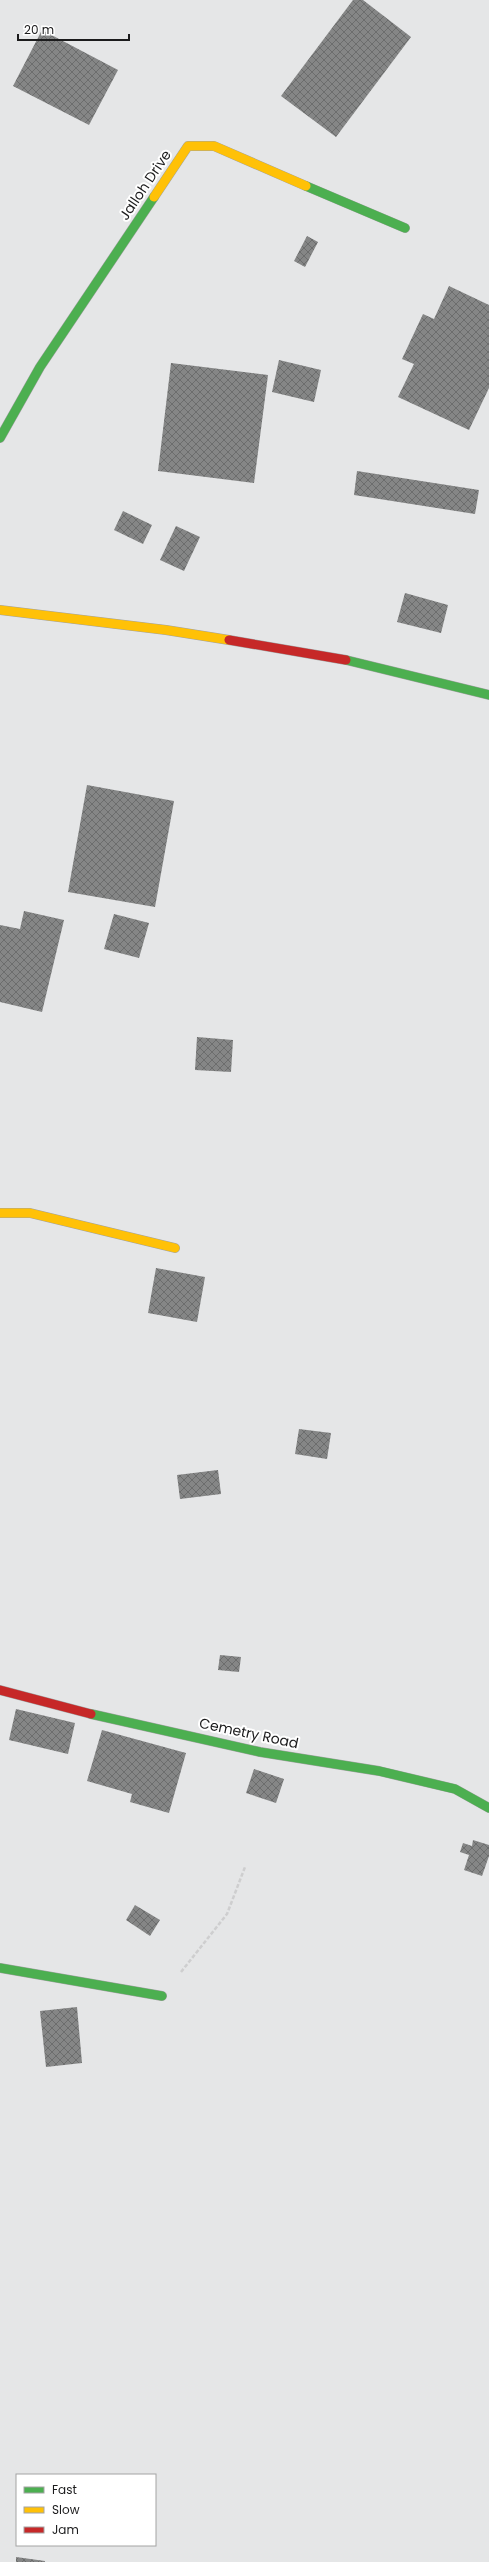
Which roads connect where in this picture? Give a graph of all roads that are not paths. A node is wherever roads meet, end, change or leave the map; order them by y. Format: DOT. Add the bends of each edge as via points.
graph roads {
  1 [pos="405,228"];
  2 [pos="0,438"];
  3 [pos="0,610"];
  4 [pos="489,695"];
  5 [pos="0,1213"];
  6 [pos="175,1248"];
  7 [pos="0,1690"];
  8 [pos="489,1808"];
  9 [pos="0,1968"];
  10 [pos="162,1996"];
  1 -- 2 [label="street, Jalloh Drive" via="214,146 188,146 40,367"];
  3 -- 4 [label="street" via="166,630 364,663"];
  5 -- 6 [label="street" via="30,1213"];
  7 -- 8 [label="street, Cemetry Road" via="40,1702 260,1752 379,1771 454,1789"];
  9 -- 10 [label="street"];
}
